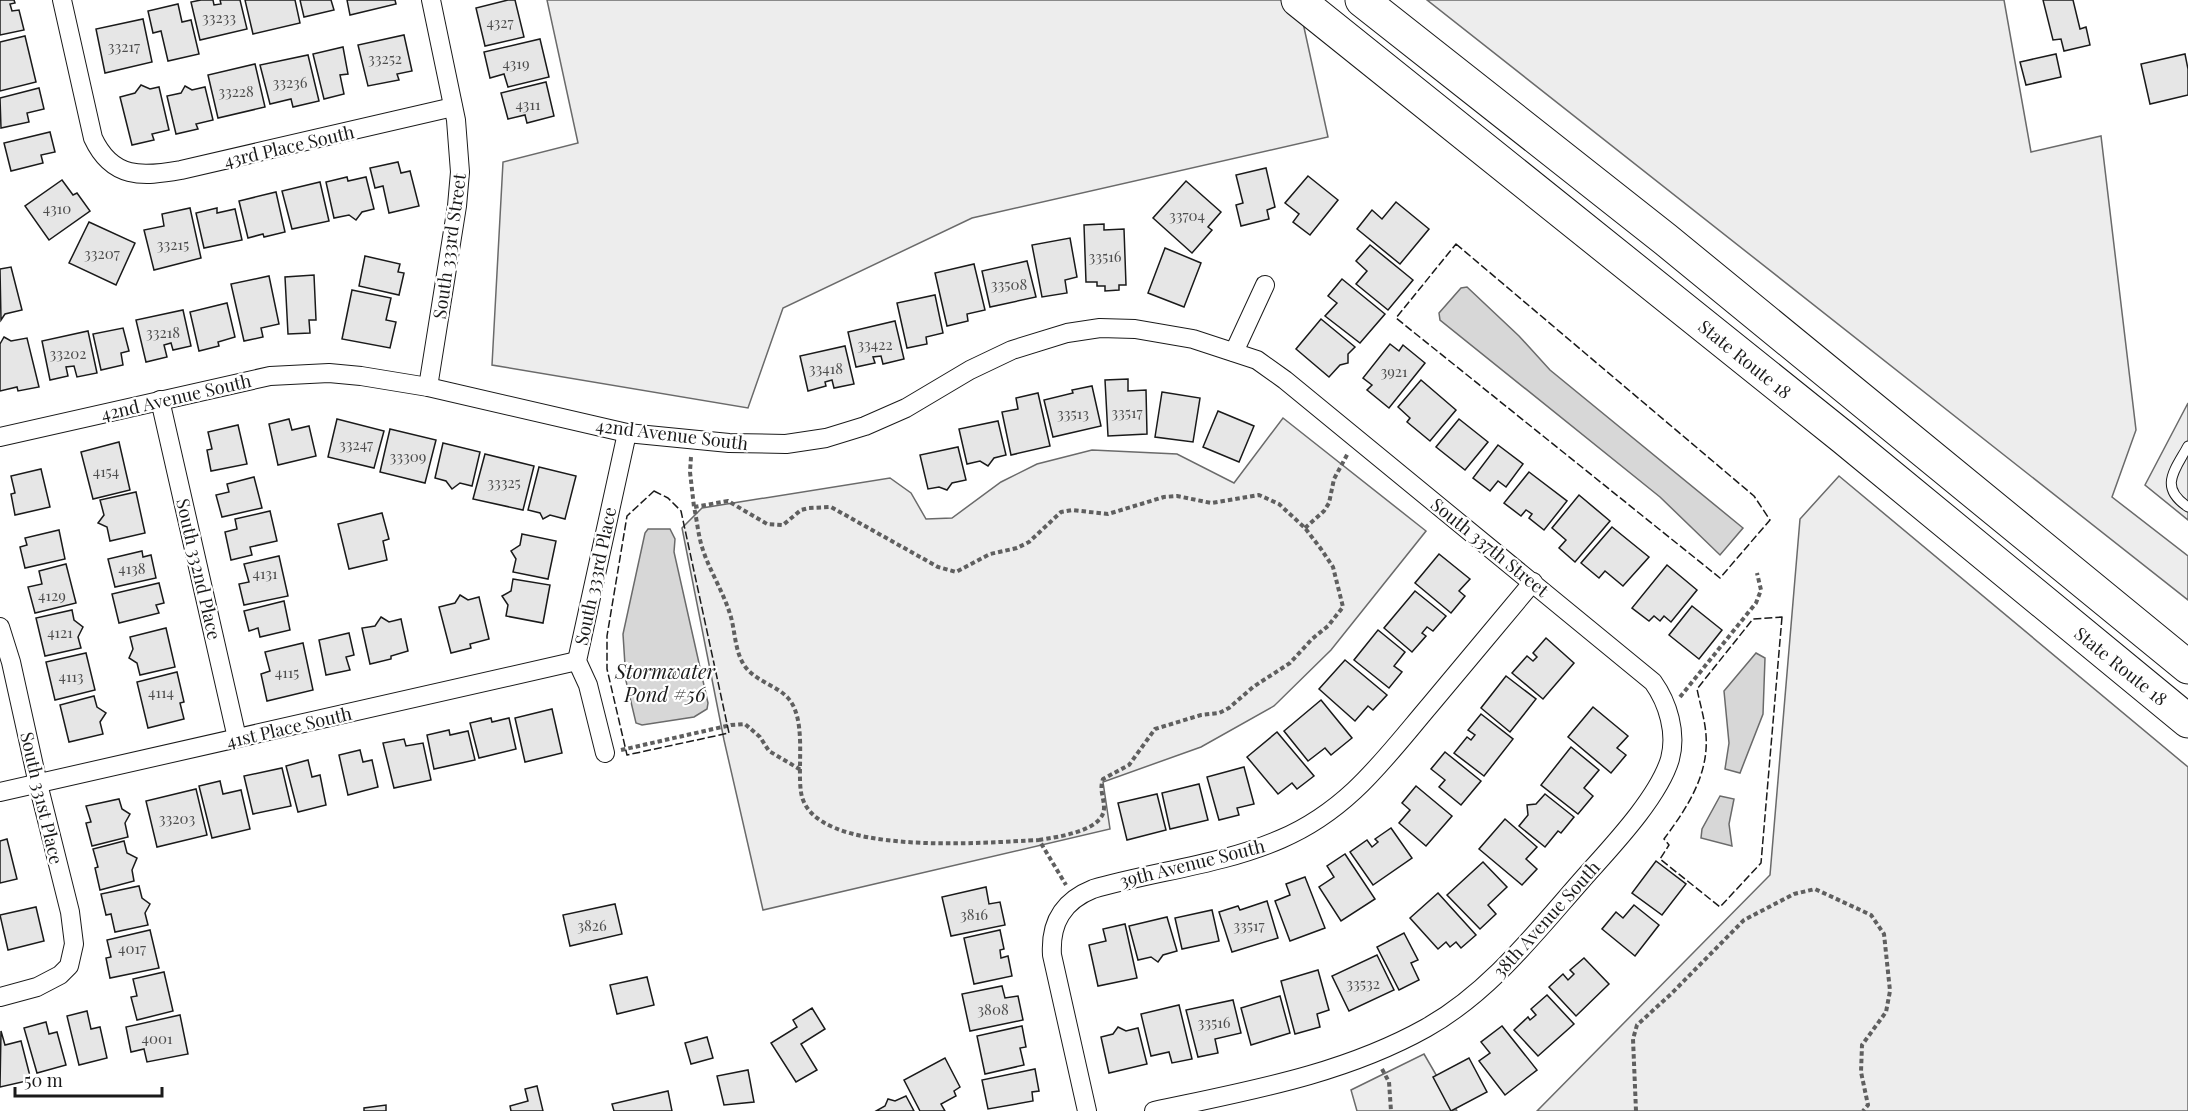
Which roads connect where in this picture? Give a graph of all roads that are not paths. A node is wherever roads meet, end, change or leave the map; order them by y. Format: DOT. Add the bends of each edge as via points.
graph roads {
  1 [pos="62,0"];
  2 [pos="431,0"];
  3 [pos="1298,0"];
  4 [pos="1362,0"];
  5 [pos="453,107"];
  6 [pos="1265,285"];
  7 [pos="1234,352"];
  8 [pos="1285,380"];
  9 [pos="428,387"];
  10 [pos="160,400"];
  11 [pos="627,433"];
  12 [pos="0,437"];
  13 [pos="2188,446"];
  14 [pos="2188,507"];
  15 [pos="1533,582"];
  16 [pos="0,627"];
  17 [pos="577,661"];
  18 [pos="2188,667"];
  19 [pos="2188,721"];
  20 [pos="1672,730"];
  21 [pos="237,738"];
  22 [pos="605,753"];
  23 [pos="38,784"];
  24 [pos="0,792"];
  25 [pos="0,997"];
  26 [pos="1087,1111"];
  27 [pos="1154,1111"];
  1 -- 5 [label="street, 43rd Place South" via="93,138 106,159 124,171 147,175 181,170"];
  2 -- 5 [label="street, South 333rd Street"];
  3 -- 19 [label="highway, State Route 18" via="1844,438"];
  4 -- 18 [label="highway" via="1665,238"];
  5 -- 9 [label="street, South 333rd Street" via="460,156 458,197"];
  6 -- 7 [label="street"];
  7 -- 8 [label="street, 42nd Avenue South" via="1257,360"];
  7 -- 11 [label="street, 42nd Avenue South" via="1159,332 1083,330 1047,338 999,356 906,408 846,433 786,444"];
  8 -- 15 [label="street, South 337th Street"];
  9 -- 10 [label="street, 42nd Avenue South" via="361,376 290,373"];
  9 -- 11 [label="street, 42nd Avenue South"];
  10 -- 12 [label="street, 42nd Avenue South"];
  10 -- 21 [label="street, South 332nd Place"];
  11 -- 17 [label="street, South 333rd Place"];
  13 -- 14 [label="lane" via="2170,480 2172,491"];
  15 -- 20 [label="street, South 337th Street" via="1653,682 1668,711"];
  15 -- 26 [label="street, 39th Avenue South" via="1356,791 1328,814 1269,844 1109,885 1075,898 1063,910 1055,922 1052,943"];
  16 -- 23 [label="street, South 331st Place"];
  17 -- 21 [label="street, 41st Place South"];
  17 -- 22 [label="street, South 333rd Place" via="588,685"];
  20 -- 27 [label="street, 38th Avenue South" via="1670,758 1657,786 1607,852 1514,957 1474,993 1426,1028 1340,1066 1284,1083"];
  21 -- 23 [label="street, 41st Place South"];
  23 -- 24 [label="street, 41st Place South"];
  23 -- 25 [label="street, South 331st Place" via="73,928 74,952 66,970 46,983"];
}
